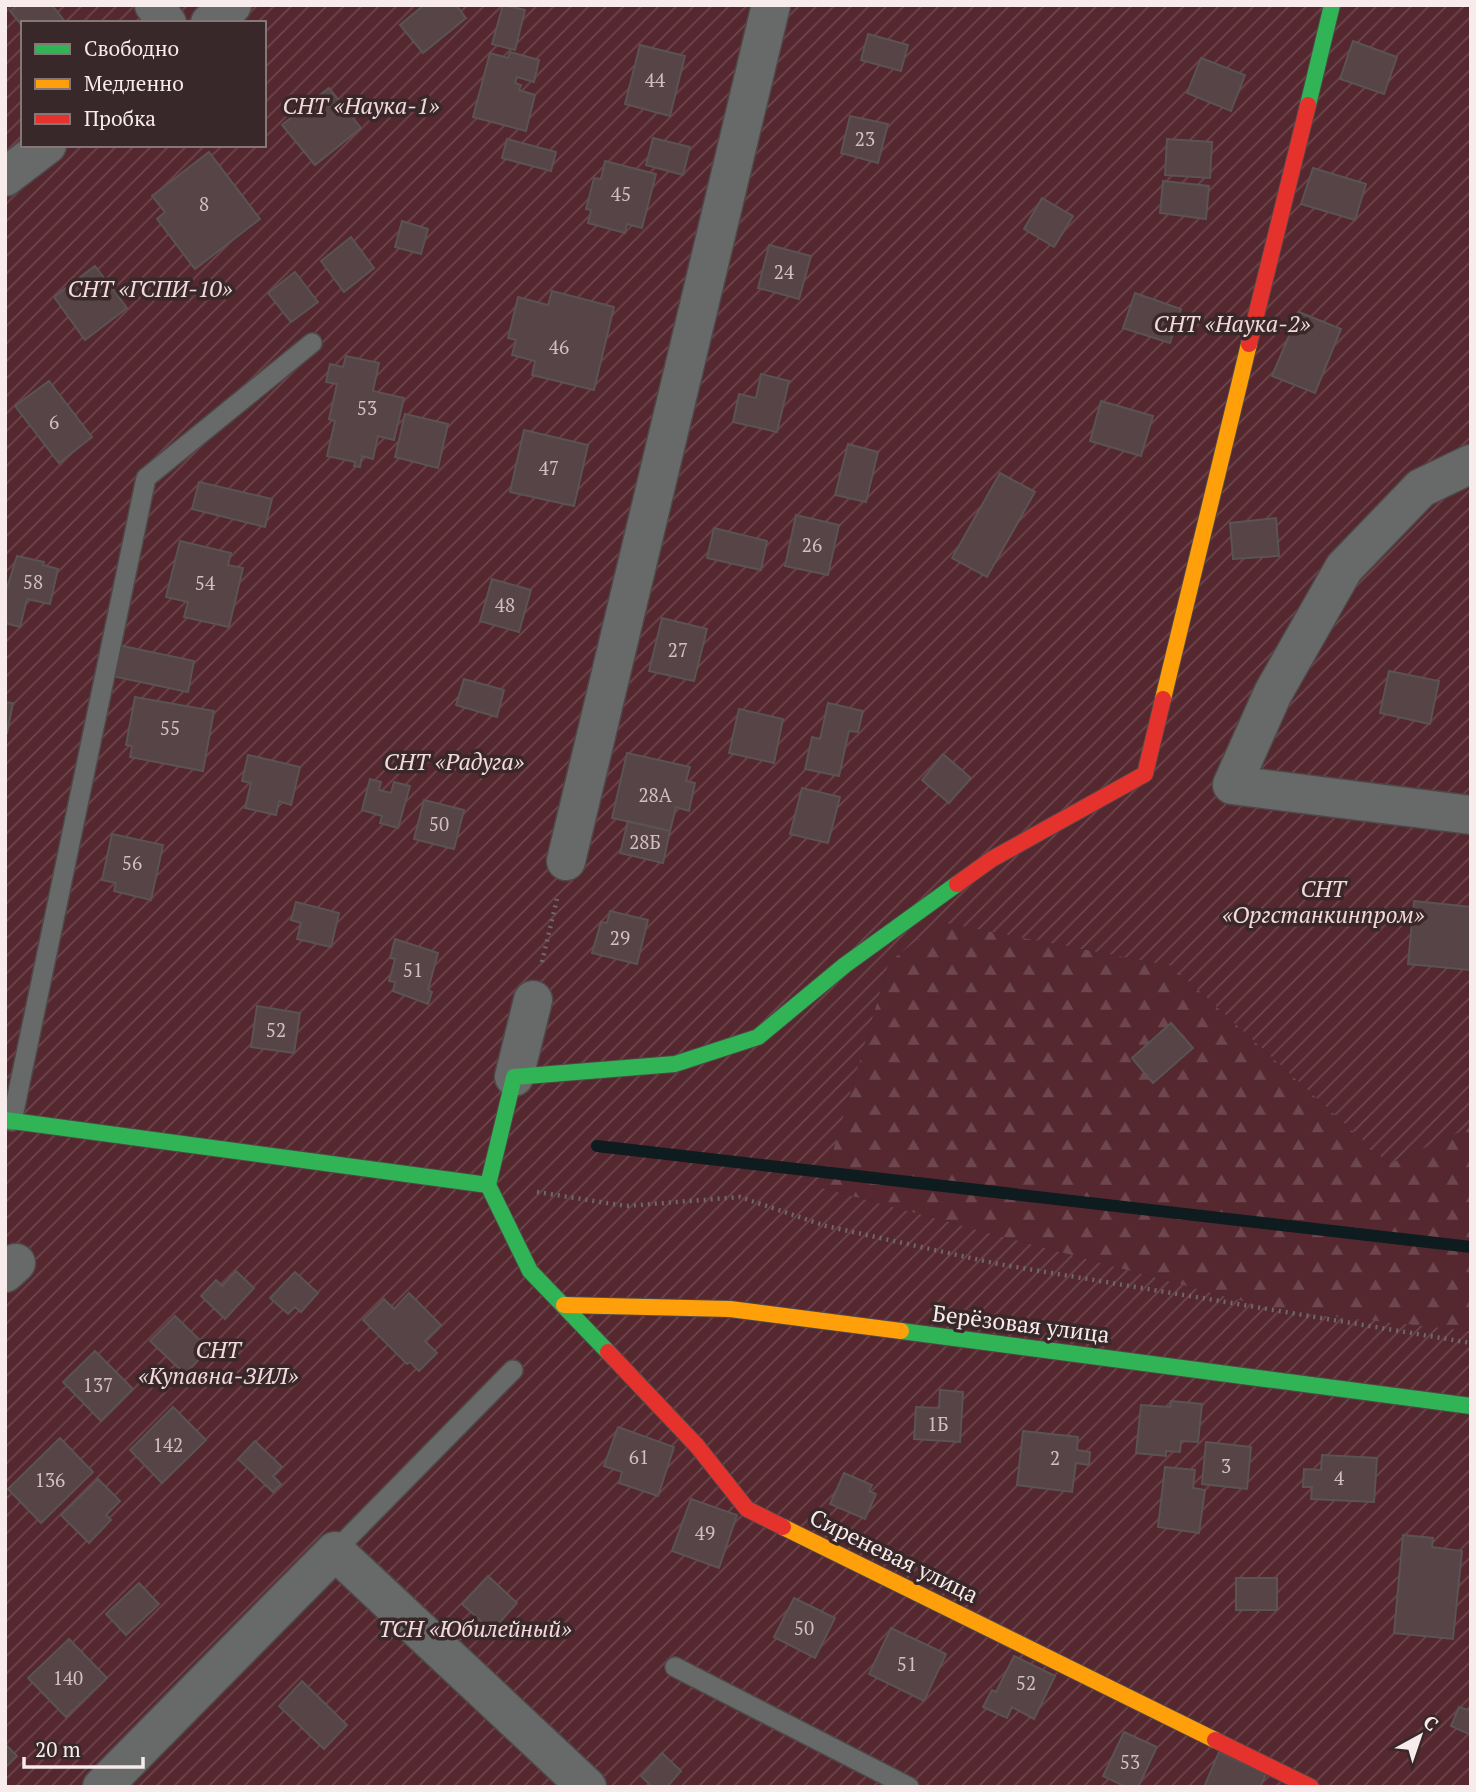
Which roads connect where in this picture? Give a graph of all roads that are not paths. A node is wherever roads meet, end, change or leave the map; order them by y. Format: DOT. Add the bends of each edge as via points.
graph roads {
  1 [pos="154,5"];
  2 [pos="232,5"];
  3 [pos="771,5"];
  4 [pos="1332,5"];
  5 [pos="166,21"];
  6 [pos="212,21"];
  7 [pos="44,147"];
  8 [pos="5,177"];
  9 [pos="312,343"];
  10 [pos="1471,464"];
  11 [pos="1471,815"];
  12 [pos="566,861"];
  13 [pos="533,1000"];
  14 [pos="514,1076"];
  15 [pos="9,1121"];
  16 [pos="488,1185"];
  17 [pos="564,1305"];
  18 [pos="513,1370"];
  19 [pos="1471,1406"];
  20 [pos="335,1551"];
  21 [pos="675,1667"];
  22 [pos="102,1787"];
  23 [pos="587,1787"];
  24 [pos="909,1787"];
  25 [pos="1311,1787"];
  1 -- 5 [label="street"];
  2 -- 6 [label="street"];
  3 -- 12 [label="street"];
  4 -- 14 [label="street" via="1145,774 992,859 845,965 758,1037 675,1064"];
  7 -- 8 [label="street"];
  9 -- 15 [label="lane" via="146,478"];
  10 -- 11 [label="street" via="1421,488 1344,568 1273,693 1232,785"];
  13 -- 14 [label="street"];
  14 -- 16 [label="street"];
  15 -- 16 [label="street"];
  16 -- 17 [label="street, Сиреневая улица" via="530,1271"];
  17 -- 19 [label="street, Берёзовая улица" via="730,1309"];
  17 -- 25 [label="street, Сиреневая улица" via="696,1446 747,1509"];
  18 -- 20 [label="lane"];
  20 -- 22 [label="street"];
  20 -- 23 [label="street"];
  21 -- 24 [label="lane"];
}
